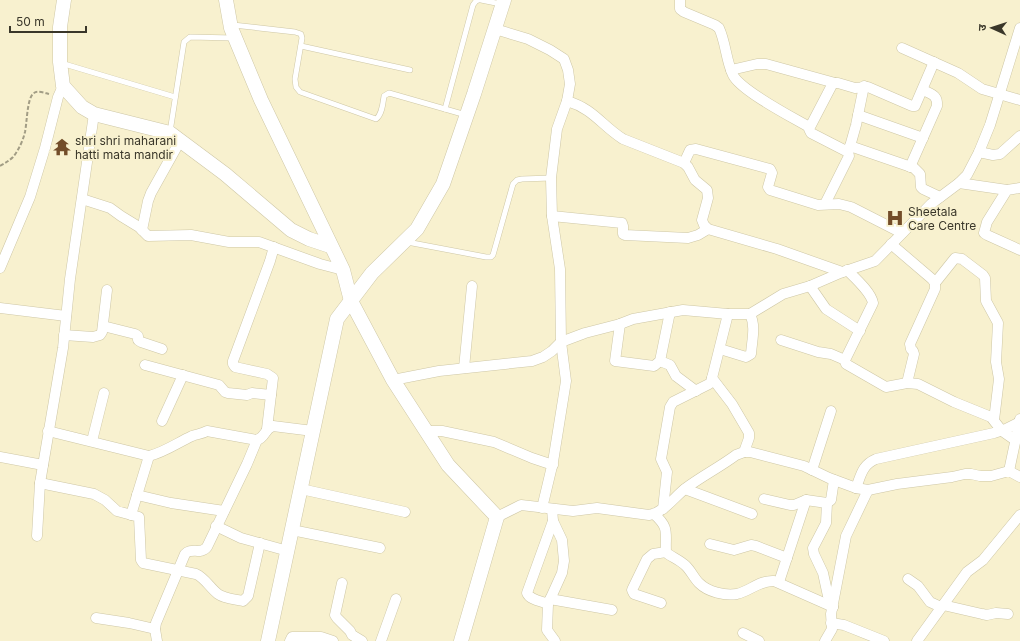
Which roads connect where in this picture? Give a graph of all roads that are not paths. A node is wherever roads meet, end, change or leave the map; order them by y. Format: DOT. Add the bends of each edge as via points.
graph roads {
  1 [pos="64,0"];
  2 [pos="226,0"];
  3 [pos="480,0"];
  4 [pos="680,0"];
  5 [pos="504,2"];
  6 [pos="1020,28"];
  7 [pos="495,29"];
  8 [pos="232,31"];
  9 [pos="301,46"];
  10 [pos="902,48"];
  11 [pos="60,62"];
  12 [pos="934,62"];
  13 [pos="410,70"];
  14 [pos="731,70"];
  15 [pos="835,83"];
  16 [pos="864,86"];
  17 [pos="923,90"];
  18 [pos="60,91"];
  19 [pos="1000,95"];
  20 [pos="176,97"];
  21 [pos="1020,100"];
  22 [pos="567,101"];
  23 [pos="445,109"];
  24 [pos="94,114"];
  25 [pos="467,115"];
  26 [pos="858,115"];
  27 [pos="809,127"];
  28 [pos="1020,136"];
  29 [pos="175,137"];
  30 [pos="923,138"];
  31 [pos="849,149"];
  32 [pos="979,152"];
  33 [pos="684,163"];
  34 [pos="910,167"];
  35 [pos="551,178"];
  36 [pos="959,183"];
  37 [pos="1020,188"];
  38 [pos="1007,190"];
  39 [pos="940,198"];
  40 [pos="82,199"];
  41 [pos="825,204"];
  42 [pos="552,216"];
  43 [pos="708,229"];
  44 [pos="142,230"];
  45 [pos="902,233"];
  46 [pos="404,241"];
  47 [pos="891,244"];
  48 [pos="330,246"];
  49 [pos="274,247"];
  50 [pos="1020,250"];
  51 [pos="0,268"];
  52 [pos="343,270"];
  53 [pos="845,271"];
  54 [pos="935,283"];
  55 [pos="472,286"];
  56 [pos="810,286"];
  57 [pos="107,290"];
  58 [pos="351,301"];
  59 [pos="0,308"];
  60 [pos="670,312"];
  61 [pos="728,314"];
  62 [pos="750,314"];
  63 [pos="66,316"];
  64 [pos="620,324"];
  65 [pos="103,326"];
  66 [pos="860,331"];
  67 [pos="64,335"];
  68 [pos="781,340"];
  69 [pos="561,342"];
  70 [pos="162,349"];
  71 [pos="720,349"];
  72 [pos="845,360"];
  73 [pos="660,361"];
  74 [pos="145,365"];
  75 [pos="464,368"];
  76 [pos="183,375"];
  77 [pos="712,378"];
  78 [pos="393,380"];
  79 [pos="907,383"];
  80 [pos="696,391"];
  81 [pos="104,393"];
  82 [pos="271,395"];
  83 [pos="831,411"];
  84 [pos="1020,419"];
  85 [pos="994,420"];
  86 [pos="162,421"];
  87 [pos="1020,422"];
  88 [pos="267,429"];
  89 [pos="48,431"];
  90 [pos="1002,431"];
  91 [pos="313,432"];
  92 [pos="426,432"];
  93 [pos="256,440"];
  94 [pos="1015,440"];
  95 [pos="92,441"];
  96 [pos="744,452"];
  97 [pos="149,456"];
  98 [pos="0,457"];
  99 [pos="42,465"];
  100 [pos="553,465"];
  101 [pos="812,470"];
  102 [pos="1009,471"];
  103 [pos="1020,477"];
  104 [pos="834,480"];
  105 [pos="40,483"];
  106 [pos="856,488"];
  107 [pos="301,489"];
  108 [pos="685,489"];
  109 [pos="868,490"];
  110 [pos="137,495"];
  111 [pos="764,499"];
  112 [pos="806,500"];
  113 [pos="828,503"];
  114 [pos="547,508"];
  115 [pos="224,511"];
  116 [pos="659,511"];
  117 [pos="405,512"];
  118 [pos="752,514"];
  119 [pos="131,515"];
  120 [pos="1020,515"];
  121 [pos="497,517"];
  122 [pos="553,521"];
  123 [pos="216,526"];
  124 [pos="292,530"];
  125 [pos="37,536"];
  126 [pos="260,543"];
  127 [pos="710,544"];
  128 [pos="380,548"];
  129 [pos="288,551"];
  130 [pos="666,552"];
  131 [pos="787,558"];
  132 [pos="178,569"];
  133 [pos="908,579"];
  134 [pos="779,582"];
  135 [pos="342,583"];
  136 [pos="396,599"];
  137 [pos="549,601"];
  138 [pos="661,603"];
  139 [pos="942,606"];
  140 [pos="833,607"];
  141 [pos="612,610"];
  142 [pos="1008,614"];
  143 [pos="96,618"];
  144 [pos="832,623"];
  145 [pos="155,629"];
  146 [pos="743,633"];
  147 [pos="157,641"];
  148 [pos="268,641"];
  149 [pos="290,641"];
  150 [pos="332,641"];
  151 [pos="362,641"];
  152 [pos="381,641"];
  153 [pos="461,641"];
  154 [pos="555,641"];
  155 [pos="759,641"];
  156 [pos="825,641"];
  157 [pos="884,641"];
  158 [pos="917,641"];
  1 -- 11 [label="street" via="60,27"];
  2 -- 8 [label="street"];
  3 -- 5 [label="lane"];
  3 -- 23 [label="lane" via="473,5"];
  4 -- 14 [label="street" via="680,9 684,12 719,28"];
  5 -- 7 [label="street"];
  6 -- 19 [label="street"];
  7 -- 22 [label="street" via="528,39 564,59 570,84"];
  7 -- 25 [label="street"];
  8 -- 9 [label="lane" via="295,32 302,38"];
  8 -- 20 [label="lane" via="190,37 184,42"];
  8 -- 48 [label="street" via="261,100"];
  9 -- 13 [label="lane"];
  9 -- 23 [label="lane" via="295,80 300,92 376,119 379,117 384,96 389,93"];
  10 -- 12 [label="street"];
  11 -- 18 [label="street"];
  11 -- 20 [label="lane"];
  12 -- 17 [label="street"];
  12 -- 19 [label="street" via="958,73 982,89"];
  14 -- 15 [label="street" via="766,64"];
  14 -- 27 [label="street" via="737,81 766,102"];
  15 -- 16 [label="street" via="855,88"];
  15 -- 27 [label="street" via="830,87"];
  16 -- 17 [label="street" via="912,106 917,104"];
  16 -- 26 [label="street"];
  17 -- 30 [label="street" via="935,96 937,106"];
  18 -- 24 [label="street"];
  18 -- 51 [label="street" via="30,197"];
  19 -- 21 [label="street"];
  19 -- 32 [label="street"];
  20 -- 29 [label="lane"];
  22 -- 33 [label="street" via="586,109 623,139"];
  22 -- 35 [label="street" via="557,129"];
  23 -- 25 [label="lane"];
  24 -- 29 [label="street"];
  24 -- 40 [label="street"];
  25 -- 46 [label="street" via="443,184 417,229"];
  26 -- 30 [label="street"];
  26 -- 31 [label="street"];
  27 -- 31 [label="street" via="811,133"];
  28 -- 32 [label="street" via="1000,154"];
  29 -- 44 [label="street" via="148,201"];
  29 -- 48 [label="street" via="225,174 291,230"];
  30 -- 34 [label="street"];
  31 -- 34 [label="street"];
  31 -- 41 [label="street" via="849,156"];
  32 -- 36 [label="street" via="967,175"];
  33 -- 41 [label="street" via="690,150 696,149 770,169 770,190"];
  33 -- 43 [label="street" via="695,180 707,190 708,198 702,220"];
  34 -- 39 [label="street" via="920,174 921,187"];
  35 -- 42 [label="street"];
  35 -- 46 [label="lane" via="522,179 513,184 491,257"];
  36 -- 38 [label="street"];
  36 -- 39 [label="street"];
  37 -- 38 [label="street"];
  38 -- 50 [label="street" via="987,222 984,233"];
  39 -- 45 [label="street"];
  40 -- 44 [label="street" via="110,208"];
  40 -- 63 [label="street"];
  41 -- 45 [label="street" via="851,207"];
  42 -- 43 [label="street" via="622,223 625,235 688,238"];
  42 -- 69 [label="street" via="560,269"];
  43 -- 53 [label="street"];
  44 -- 49 [label="street" via="151,236 191,235 229,242 259,242"];
  45 -- 47 [label="street"];
  46 -- 58 [label="street" via="372,273"];
  47 -- 53 [label="street" via="875,261"];
  47 -- 54 [label="street"];
  48 -- 52 [label="street"];
  49 -- 52 [label="street"];
  49 -- 82 [label="street" via="233,360 235,367 271,376"];
  52 -- 58 [label="street"];
  53 -- 56 [label="street"];
  53 -- 66 [label="street" via="872,299 872,307"];
  54 -- 79 [label="street" via="935,289 910,344 914,354"];
  54 -- 85 [label="street" via="955,258 962,259 985,278 986,301 998,323 996,362 999,379"];
  55 -- 75 [label="street"];
  56 -- 62 [label="street" via="783,294"];
  56 -- 66 [label="street" via="826,309"];
  57 -- 65 [label="street"];
  58 -- 78 [label="street"];
  58 -- 91 [label="street" via="337,319"];
  59 -- 63 [label="street"];
  60 -- 61 [label="street" via="683,310"];
  60 -- 64 [label="street"];
  60 -- 73 [label="street"];
  61 -- 62 [label="street"];
  61 -- 71 [label="street"];
  62 -- 71 [label="street" via="754,326 751,354 746,357"];
  63 -- 67 [label="street"];
  64 -- 69 [label="street"];
  64 -- 73 [label="street" via="615,361 654,366"];
  65 -- 67 [label="street" via="98,337"];
  65 -- 70 [label="street" via="137,334 141,342"];
  66 -- 72 [label="street"];
  67 -- 89 [label="street"];
  68 -- 72 [label="street"];
  69 -- 75 [label="street" via="543,357 532,361"];
  69 -- 100 [label="street" via="566,381"];
  71 -- 77 [label="street"];
  72 -- 79 [label="street" via="846,364 886,387"];
  73 -- 80 [label="street" via="670,365 676,376"];
  74 -- 76 [label="street"];
  75 -- 78 [label="street"];
  76 -- 82 [label="street" via="219,385 228,393 247,396 252,393"];
  76 -- 86 [label="street"];
  77 -- 80 [label="street" via="709,384"];
  77 -- 96 [label="street" via="732,404 749,433"];
  78 -- 92 [label="street"];
  79 -- 85 [label="street" via="918,384"];
  80 -- 116 [label="street" via="673,402 670,407 661,459 666,472"];
  81 -- 95 [label="street"];
  82 -- 88 [label="street"];
  83 -- 101 [label="street"];
  84 -- 87 [label="street"];
  85 -- 90 [label="street"];
  87 -- 90 [label="street"];
  87 -- 94 [label="street"];
  88 -- 91 [label="street" via="272,426"];
  88 -- 93 [label="street" via="264,436"];
  89 -- 95 [label="street"];
  89 -- 99 [label="street"];
  90 -- 94 [label="street"];
  90 -- 106 [label="street" via="868,462"];
  91 -- 107 [label="street"];
  92 -- 100 [label="street" via="442,431 494,442"];
  92 -- 121 [label="street" via="448,465"];
  93 -- 97 [label="street" via="207,431"];
  93 -- 115 [label="street"];
  94 -- 102 [label="street"];
  95 -- 97 [label="street"];
  96 -- 101 [label="street" via="783,460"];
  96 -- 108 [label="street"];
  97 -- 110 [label="street"];
  98 -- 99 [label="street"];
  99 -- 105 [label="street"];
  100 -- 114 [label="street"];
  101 -- 104 [label="street"];
  102 -- 103 [label="street"];
  102 -- 109 [label="street" via="991,476 965,474"];
  104 -- 106 [label="street"];
  104 -- 113 [label="street" via="831,500"];
  105 -- 119 [label="street" via="94,494 105,500 117,512"];
  105 -- 125 [label="street"];
  106 -- 109 [label="street"];
  107 -- 117 [label="street"];
  107 -- 124 [label="street"];
  108 -- 116 [label="street"];
  108 -- 118 [label="street"];
  109 -- 140 [label="street" via="846,536"];
  110 -- 115 [label="street"];
  110 -- 119 [label="street"];
  111 -- 112 [label="street" via="790,505"];
  112 -- 113 [label="street"];
  112 -- 131 [label="street"];
  113 -- 140 [label="street" via="826,523 813,548"];
  114 -- 116 [label="street" via="573,511 597,508 649,515"];
  114 -- 121 [label="street" via="521,506"];
  114 -- 122 [label="street"];
  115 -- 123 [label="street"];
  116 -- 130 [label="street" via="665,526"];
  119 -- 132 [label="street" via="139,517 140,521 143,563"];
  120 -- 139 [label="street" via="983,560 967,572"];
  121 -- 153 [label="street"];
  122 -- 137 [label="street" via="562,540 564,561 562,573"];
  122 -- 137 [label="street" via="527,593 531,598"];
  123 -- 126 [label="street" via="241,538"];
  123 -- 132 [label="street" via="205,550 187,551"];
  124 -- 128 [label="street"];
  124 -- 129 [label="street"];
  126 -- 129 [label="street"];
  126 -- 132 [label="street" via="248,596 243,601 222,596 200,576"];
  127 -- 131 [label="street" via="734,550 751,545"];
  129 -- 148 [label="street"];
  130 -- 134 [label="street" via="687,567 705,588 718,593 734,594 768,581"];
  130 -- 138 [label="street" via="653,554 647,559 632,590 634,594"];
  131 -- 134 [label="street"];
  132 -- 145 [label="street"];
  133 -- 139 [label="street" via="918,586 930,602"];
  134 -- 140 [label="street"];
  135 -- 151 [label="street" via="335,615 352,635"];
  136 -- 152 [label="street"];
  137 -- 141 [label="street"];
  137 -- 154 [label="street" via="547,630"];
  139 -- 142 [label="street" via="987,615"];
  139 -- 158 [label="street"];
  140 -- 144 [label="street"];
  143 -- 145 [label="street"];
  144 -- 156 [label="street" via="832,629"];
  144 -- 157 [label="street" via="844,625"];
  145 -- 147 [label="street"];
  146 -- 155 [label="street"];
  149 -- 150 [label="street" via="292,637 321,637"];
}
